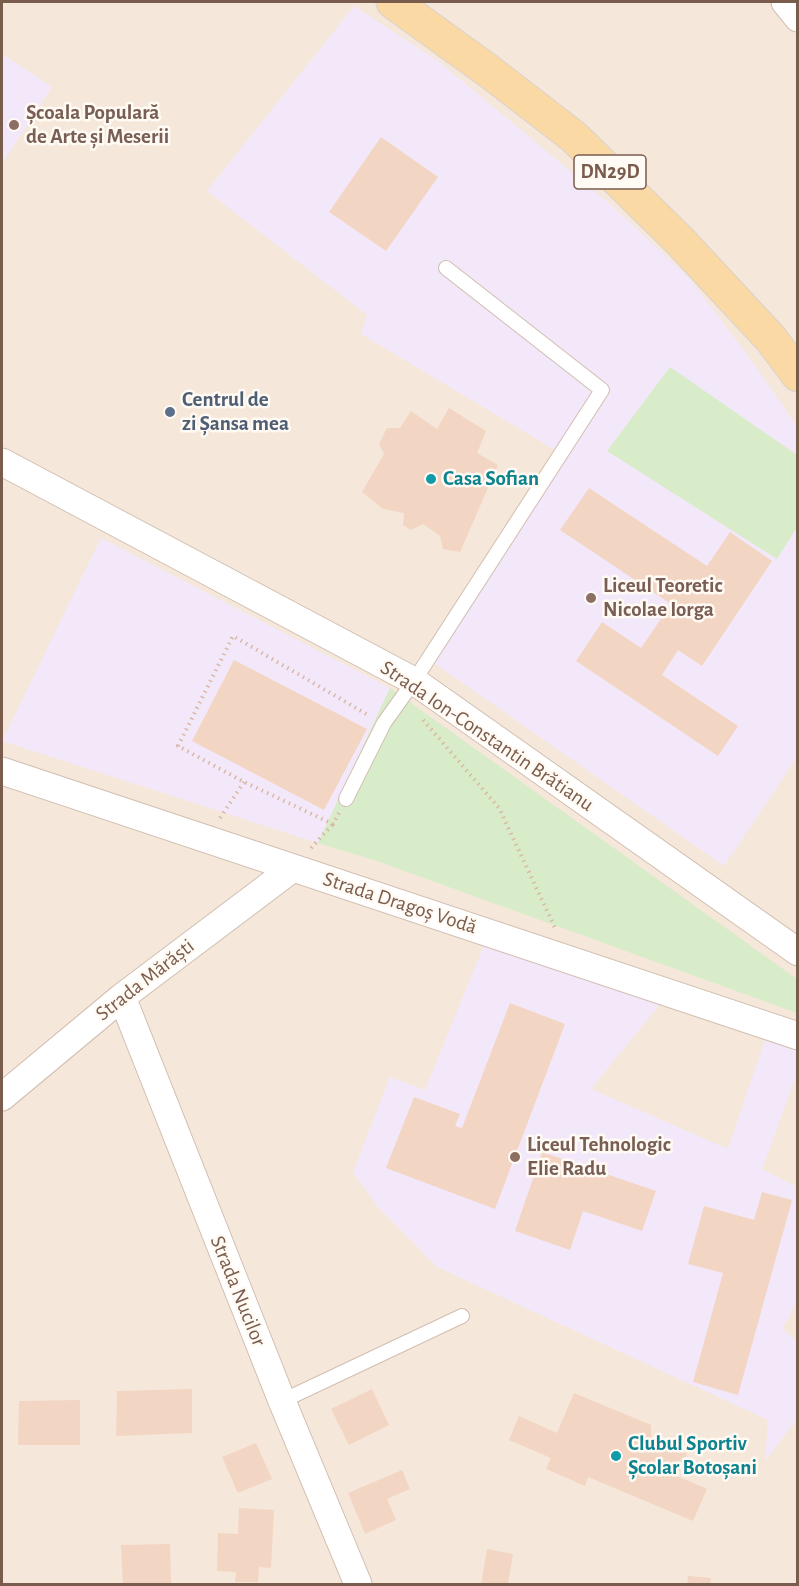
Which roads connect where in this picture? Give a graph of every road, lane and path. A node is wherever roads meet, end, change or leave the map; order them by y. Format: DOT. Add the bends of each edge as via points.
graph roads {
  1 [pos="393,2"];
  2 [pos="785,2"];
  3 [pos="798,18"];
  4 [pos="446,268"];
  5 [pos="798,375"];
  6 [pos="2,462"];
  7 [pos="408,689"];
  8 [pos="383,724"];
  9 [pos="2,771"];
  10 [pos="244,782"];
  11 [pos="346,799"];
  12 [pos="207,839"];
  13 [pos="293,868"];
  14 [pos="798,952"];
  15 [pos="570,960"];
  16 [pos="122,997"];
  17 [pos="798,1036"];
  18 [pos="2,1097"];
  19 [pos="462,1316"];
  20 [pos="282,1401"];
  21 [pos="358,1584"];
  1 -- 5 [label="main road, DN29D" via="574,137 680,241 771,339"];
  2 -- 3 [label="street"];
  4 -- 7 [label="lane" via="602,390"];
  6 -- 7 [label="street, Strada Ion-Constantin Brătianu"];
  7 -- 8 [label="lane"];
  7 -- 14 [label="street, Strada Ion-Constantin Brătianu"];
  7 -- 15 [label="path" via="499,808"];
  8 -- 10 [label="path" via="233,636 178,746"];
  8 -- 11 [label="lane"];
  9 -- 12 [label="street, Strada Dragoș Vodă"];
  10 -- 11 [label="path" via="333,824"];
  10 -- 12 [label="path"];
  12 -- 13 [label="street, Strada Dragoș Vodă"];
  13 -- 15 [label="street, Strada Dragoș Vodă"];
  13 -- 16 [label="street, Strada Mărăști"];
  15 -- 17 [label="street, Strada Dragoș Vodă"];
  16 -- 18 [label="street, Strada Mărăști"];
  16 -- 20 [label="street, Strada Nucilor"];
  19 -- 20 [label="lane"];
  20 -- 21 [label="street, Strada Nucilor"];
}
